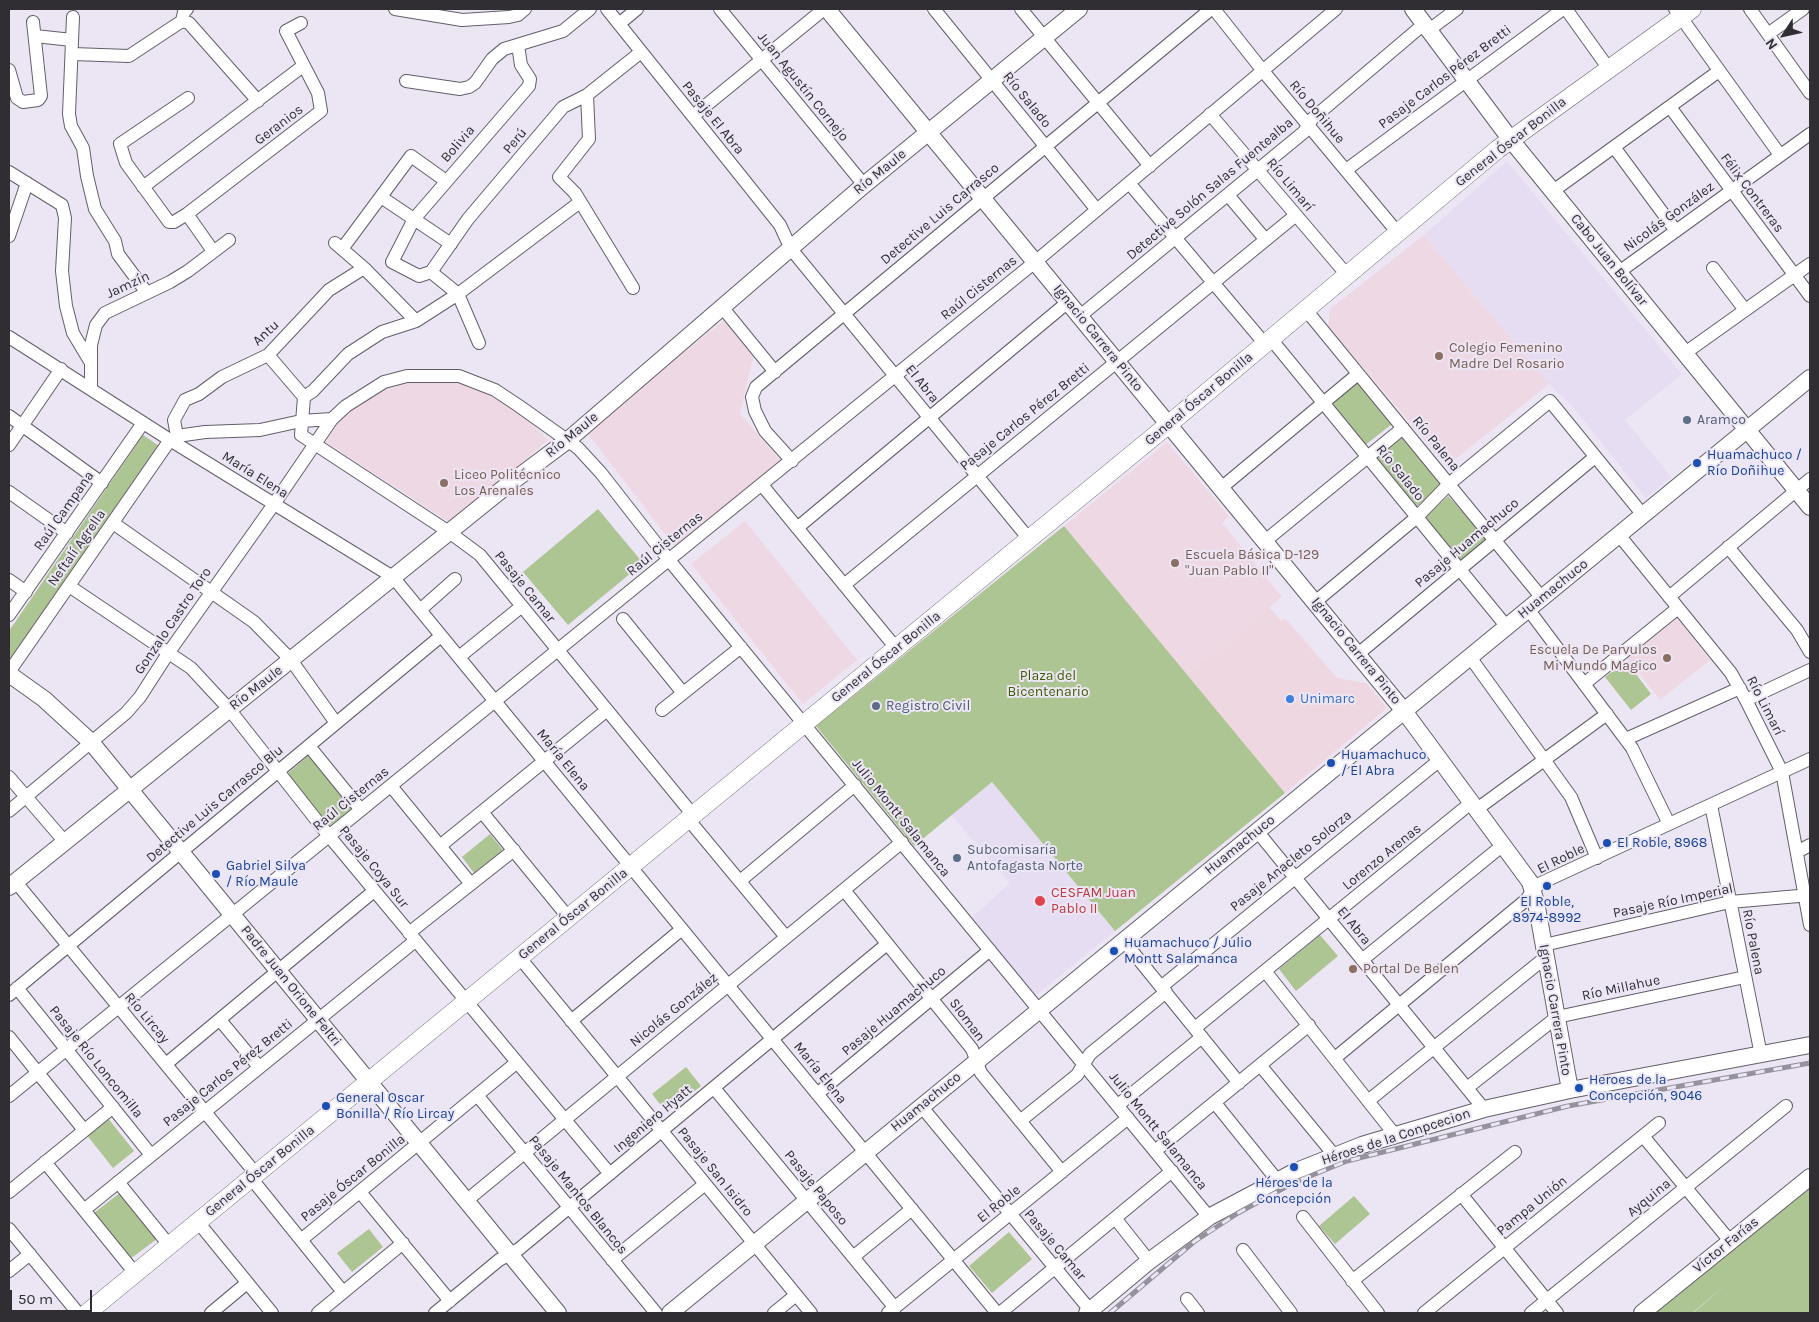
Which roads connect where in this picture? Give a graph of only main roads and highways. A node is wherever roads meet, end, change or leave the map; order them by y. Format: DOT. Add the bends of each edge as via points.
graph roads {
  1 [pos="1682,11"];
  2 [pos="86,1313"];
  1 -- 2 [label="main road, General Óscar Bonilla" via="1511,140"];
}
